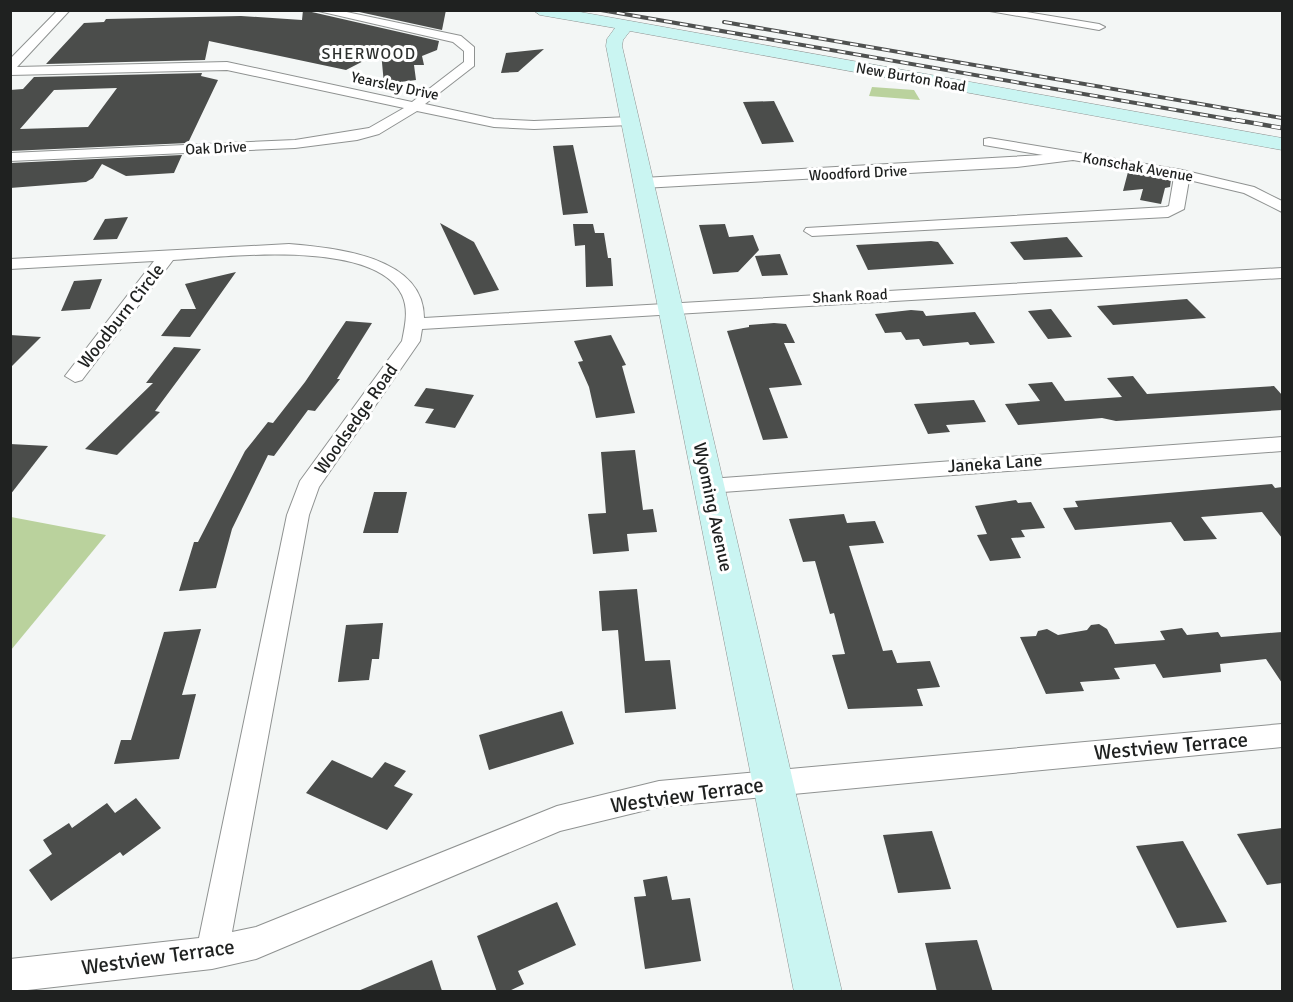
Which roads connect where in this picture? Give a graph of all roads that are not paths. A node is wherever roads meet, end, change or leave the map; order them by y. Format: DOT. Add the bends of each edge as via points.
graph roads {
  1 [pos="319,10"];
  2 [pos="540,10"];
  3 [pos="989,10"];
  4 [pos="1082,10"];
  5 [pos="1100,10"];
  6 [pos="65,11"];
  7 [pos="74,11"];
  8 [pos="1074,23"];
  9 [pos="626,26"];
  10 [pos="10,69"];
  11 [pos="415,107"];
  12 [pos="630,121"];
  13 [pos="989,142"];
  14 [pos="1282,144"];
  15 [pos="1073,156"];
  16 [pos="10,157"];
  17 [pos="1182,174"];
  18 [pos="643,183"];
  19 [pos="1282,207"];
  20 [pos="812,231"];
  21 [pos="168,255"];
  22 [pos="10,264"];
  23 [pos="1282,273"];
  24 [pos="670,308"];
  25 [pos="417,324"];
  26 [pos="75,376"];
  27 [pos="1282,444"];
  28 [pos="709,486"];
  29 [pos="1282,736"];
  30 [pos="773,783"];
  31 [pos="212,953"];
  32 [pos="10,976"];
  33 [pos="818,992"];
  1 -- 11 [label="street, Oak Drive" via="444,35 466,44 472,57 470,63"];
  2 -- 9 [label="street, New Burton Road"];
  3 -- 8 [label="street"];
  4 -- 8 [label="street"];
  5 -- 8 [label="street" via="1094,27"];
  6 -- 7 [label="street"];
  6 -- 10 [label="street"];
  9 -- 12 [label="street, Wyoming Avenue" via="614,46"];
  9 -- 14 [label="street, New Burton Road"];
  10 -- 11 [label="street, Yearsley Drive" via="227,66"];
  11 -- 12 [label="street, Yearsley Drive" via="514,125"];
  11 -- 16 [label="street, Oak Drive" via="374,131 327,141"];
  12 -- 18 [label="street, Wyoming Avenue"];
  13 -- 15 [label="street, Konschak Avenue"];
  15 -- 17 [label="street, Konschak Avenue"];
  15 -- 18 [label="street, Woodford Drive" via="1006,164"];
  17 -- 19 [label="street, Konschak Avenue" via="1249,190"];
  17 -- 20 [label="street" via="1176,209 1168,212"];
  18 -- 24 [label="street, Wyoming Avenue"];
  21 -- 22 [label="street"];
  21 -- 25 [label="street" via="289,249 352,256 401,281 417,308"];
  21 -- 26 [label="street, Woodburn Circle"];
  23 -- 24 [label="street, Shank Road"];
  24 -- 25 [label="street, Shank Road"];
  24 -- 28 [label="street, Wyoming Avenue"];
  25 -- 31 [label="street, Woodsedge Road" via="411,341 308,486 298,515"];
  27 -- 28 [label="street, Janeka Lane"];
  28 -- 30 [label="street, Wyoming Avenue"];
  29 -- 30 [label="street, Westview Terrace"];
  30 -- 31 [label="street, Westview Terrace" via="659,794 557,819 302,926 256,943"];
  30 -- 33 [label="street, Wyoming Avenue"];
  31 -- 32 [label="street, Westview Terrace"];
}
